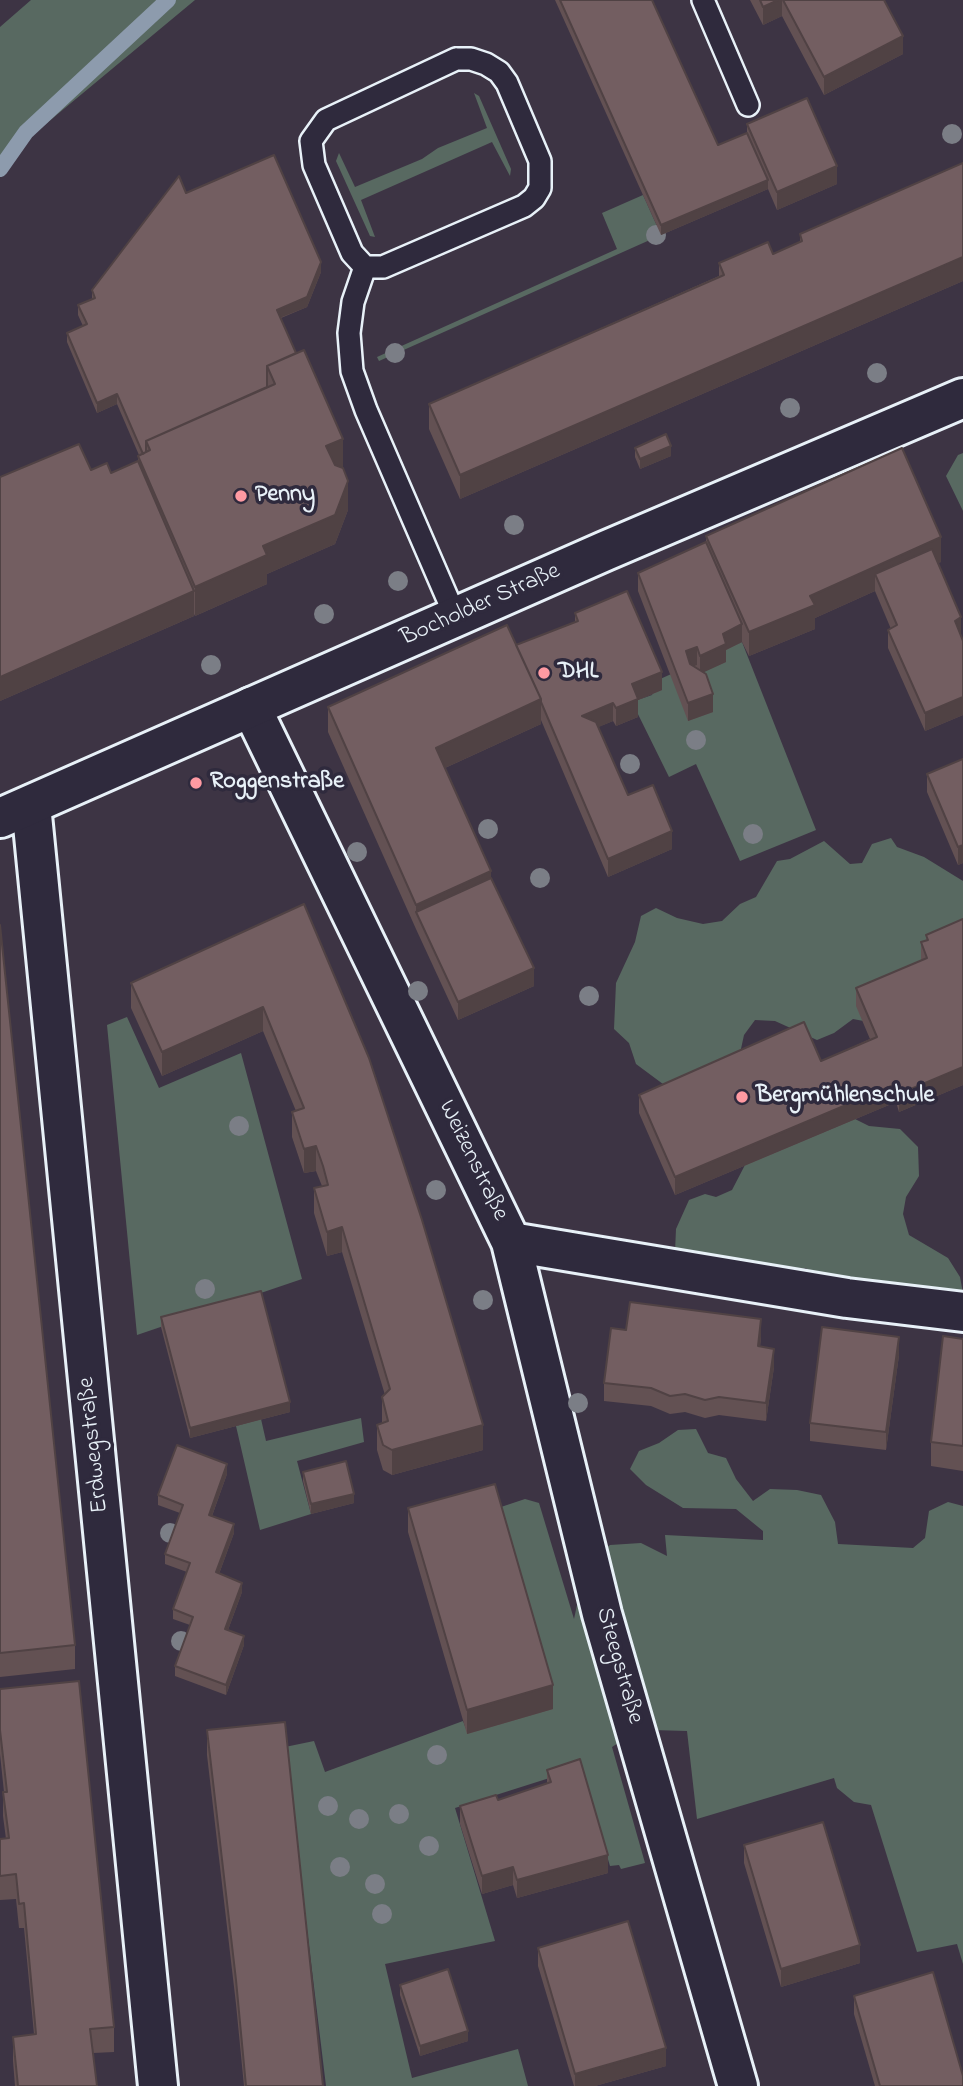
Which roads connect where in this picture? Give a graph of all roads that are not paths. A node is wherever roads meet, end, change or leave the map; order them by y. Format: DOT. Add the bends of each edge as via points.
graph roads {
  1 [pos="703,0"];
  2 [pos="748,105"];
  3 [pos="365,267"];
  4 [pos="963,398"];
  5 [pos="456,618"];
  6 [pos="251,707"];
  7 [pos="16,812"];
  8 [pos="511,1242"];
  9 [pos="963,1312"];
  10 [pos="158,2086"];
  11 [pos="738,2086"];
  1 -- 2 [label="lane"];
  3 -- 3 [label="lane" via="383,267 534,198 542,174 540,161 499,72 471,59 456,59 326,120 317,129 311,141 314,166 352,253"];
  3 -- 5 [label="lane" via="349,333 352,371"];
  4 -- 5 [label="street, Bocholder Straße"];
  5 -- 6 [label="street, Bocholder Straße"];
  6 -- 7 [label="street, Bocholder Straße"];
  6 -- 8 [label="street, Weizenstraße"];
  7 -- 10 [label="street, Erdwegstraße"];
  8 -- 9 [label="street, Weizenstraße" via="847,1298"];
  8 -- 11 [label="street, Steegstraße" via="602,1615"];
}
